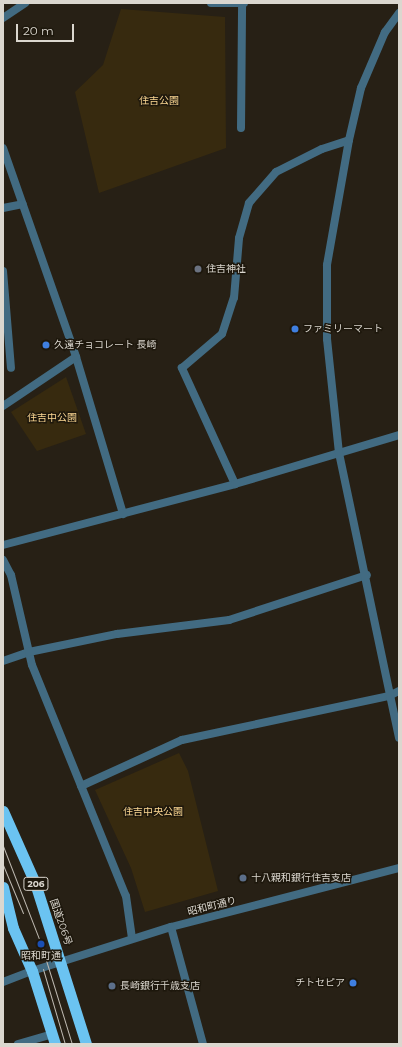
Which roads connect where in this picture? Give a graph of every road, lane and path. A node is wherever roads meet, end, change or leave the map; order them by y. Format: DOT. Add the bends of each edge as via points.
graph roads {
  1 [pos="25,3"];
  2 [pos="212,3"];
  3 [pos="243,4"];
  4 [pos="399,13"];
  5 [pos="3,18"];
  6 [pos="241,128"];
  7 [pos="349,140"];
  8 [pos="3,148"];
  9 [pos="23,204"];
  10 [pos="3,208"];
  11 [pos="3,271"];
  12 [pos="76,357"];
  13 [pos="11,368"];
  14 [pos="3,406"];
  15 [pos="399,435"];
  16 [pos="339,453"];
  17 [pos="235,484"];
  18 [pos="123,514"];
  19 [pos="3,545"];
  20 [pos="3,560"];
  21 [pos="367,575"];
  22 [pos="29,652"];
  23 [pos="3,661"];
  24 [pos="399,691"];
  25 [pos="389,696"];
  26 [pos="399,738"];
  27 [pos="81,786"];
  28 [pos="3,811"];
  29 [pos="399,868"];
  30 [pos="3,887"];
  31 [pos="171,927"];
  32 [pos="132,938"];
  33 [pos="61,960"];
  34 [pos="32,971"];
  35 [pos="3,982"];
  36 [pos="54,1039"];
  37 [pos="18,1044"];
  38 [pos="86,1044"];
  39 [pos="203,1044"];
  1 -- 5 [label="street"];
  2 -- 3 [label="street"];
  3 -- 6 [label="street"];
  4 -- 7 [label="street" via="385,32 361,88"];
  7 -- 16 [label="street" via="327,265 327,339"];
  7 -- 17 [label="street" via="322,149 276,172 249,204 239,238 234,298 222,334 182,368"];
  8 -- 9 [label="street"];
  9 -- 10 [label="street"];
  9 -- 12 [label="street"];
  11 -- 13 [label="street"];
  12 -- 14 [label="street"];
  12 -- 18 [label="street"];
  15 -- 16 [label="street"];
  16 -- 17 [label="street"];
  16 -- 21 [label="street"];
  17 -- 18 [label="street"];
  18 -- 19 [label="street"];
  20 -- 22 [label="street" via="11,575"];
  21 -- 22 [label="street" via="229,620 117,634"];
  21 -- 25 [label="street"];
  22 -- 23 [label="street"];
  22 -- 27 [label="street"];
  24 -- 25 [label="street"];
  25 -- 26 [label="street"];
  25 -- 27 [label="street" via="182,740"];
  27 -- 32 [label="street" via="126,896"];
  28 -- 33 [label="highway, 国道206号 / 206" via="35,883"];
  29 -- 31 [label="street, 昭和町通り"];
  30 -- 34 [label="highway" via="13,928"];
  31 -- 32 [label="street, 昭和町通り"];
  31 -- 39 [label="street"];
  32 -- 33 [label="street, 昭和町通り"];
  33 -- 34 [label="street, 昭和町通り"];
  33 -- 38 [label="highway, 国道206号 / 206"];
  34 -- 35 [label="street, 昭和町通り"];
  34 -- 36 [label="highway"];
  36 -- 37 [label="street"];
}
